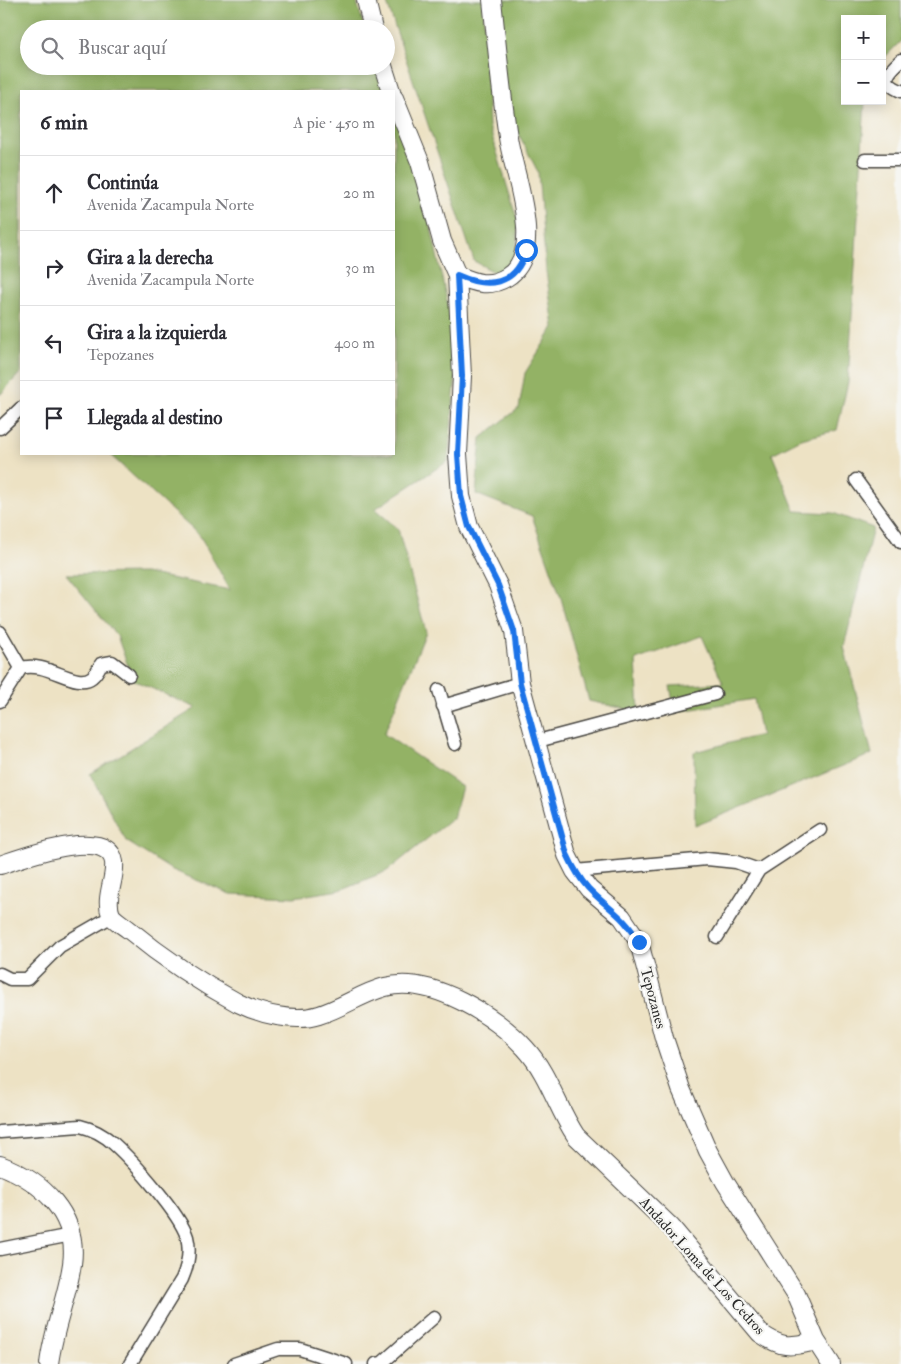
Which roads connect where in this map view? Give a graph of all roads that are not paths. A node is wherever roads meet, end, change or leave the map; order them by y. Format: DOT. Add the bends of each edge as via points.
graph roads {
  1 [pos="366,0"];
  2 [pos="492,0"];
  3 [pos="371,20"];
  4 [pos="901,60"];
  5 [pos="386,75"];
  6 [pos="391,90"];
  7 [pos="901,90"];
  8 [pos="395,100"];
  9 [pos="865,160"];
  10 [pos="901,160"];
  11 [pos="457,275"];
  12 [pos="20,409"];
  13 [pos="0,428"];
  14 [pos="856,480"];
  15 [pos="901,542"];
  16 [pos="0,632"];
  17 [pos="22,668"];
  18 [pos="129,675"];
  19 [pos="520,683"];
  20 [pos="439,690"];
  21 [pos="715,694"];
  22 [pos="0,702"];
  23 [pos="443,706"];
  24 [pos="534,742"];
  25 [pos="455,744"];
  26 [pos="820,830"];
  27 [pos="0,865"];
  28 [pos="759,870"];
  29 [pos="575,872"];
  30 [pos="112,916"];
  31 [pos="717,937"];
  32 [pos="0,974"];
  33 [pos="0,1132"];
  34 [pos="0,1164"];
  35 [pos="71,1235"];
  36 [pos="0,1249"];
  37 [pos="434,1317"];
  38 [pos="816,1342"];
  39 [pos="49,1364"];
  40 [pos="130,1364"];
  41 [pos="234,1364"];
  42 [pos="346,1364"];
  43 [pos="376,1364"];
  44 [pos="831,1364"];
  1 -- 3 [label="street"];
  2 -- 11 [label="street" via="508,139 524,209 526,250 514,273 503,280 489,285"];
  4 -- 7 [label="street" via="889,72 887,81"];
  5 -- 6 [label="street"];
  8 -- 11 [label="street" via="420,162 442,241"];
  9 -- 10 [label="street"];
  11 -- 19 [label="street, Tepozanes" via="462,376 458,454 461,496 469,527 498,585 514,631"];
  12 -- 13 [label="street"];
  14 -- 15 [label="street"];
  16 -- 17 [label="street"];
  17 -- 18 [label="street" via="32,665 83,681 92,677 101,664 112,662"];
  17 -- 22 [label="street"];
  19 -- 23 [label="street"];
  19 -- 24 [label="street, Tepozanes"];
  20 -- 23 [label="street"];
  21 -- 24 [label="street"];
  23 -- 25 [label="street"];
  24 -- 29 [label="street, Tepozanes"];
  26 -- 28 [label="street"];
  27 -- 30 [label="street" via="62,847 98,846 108,852 114,862 109,906"];
  28 -- 29 [label="street" via="736,862 707,859"];
  28 -- 31 [label="street"];
  29 -- 38 [label="street, Tepozanes" via="589,889 622,917 639,942 664,1038 681,1089 705,1144 725,1182 796,1294"];
  30 -- 32 [label="street" via="60,946 27,980 10,980"];
  30 -- 38 [label="street, Andador Loma de Los Cedros" via="158,954 212,988 240,1004 265,1012 292,1017 317,1016 386,987 412,986 444,992 473,1007 526,1049 552,1086 576,1136 671,1227 760,1333 784,1347"];
  33 -- 40 [label="street" via="80,1126 93,1129 114,1143 182,1224 189,1245 187,1267"];
  34 -- 35 [label="street" via="18,1172 55,1200"];
  35 -- 36 [label="street"];
  35 -- 39 [label="street" via="72,1264 54,1331"];
  37 -- 43 [label="street" via="382,1363"];
  38 -- 44 [label="street, Tepozanes"];
  41 -- 42 [label="street" via="278,1349 300,1349"];
}
